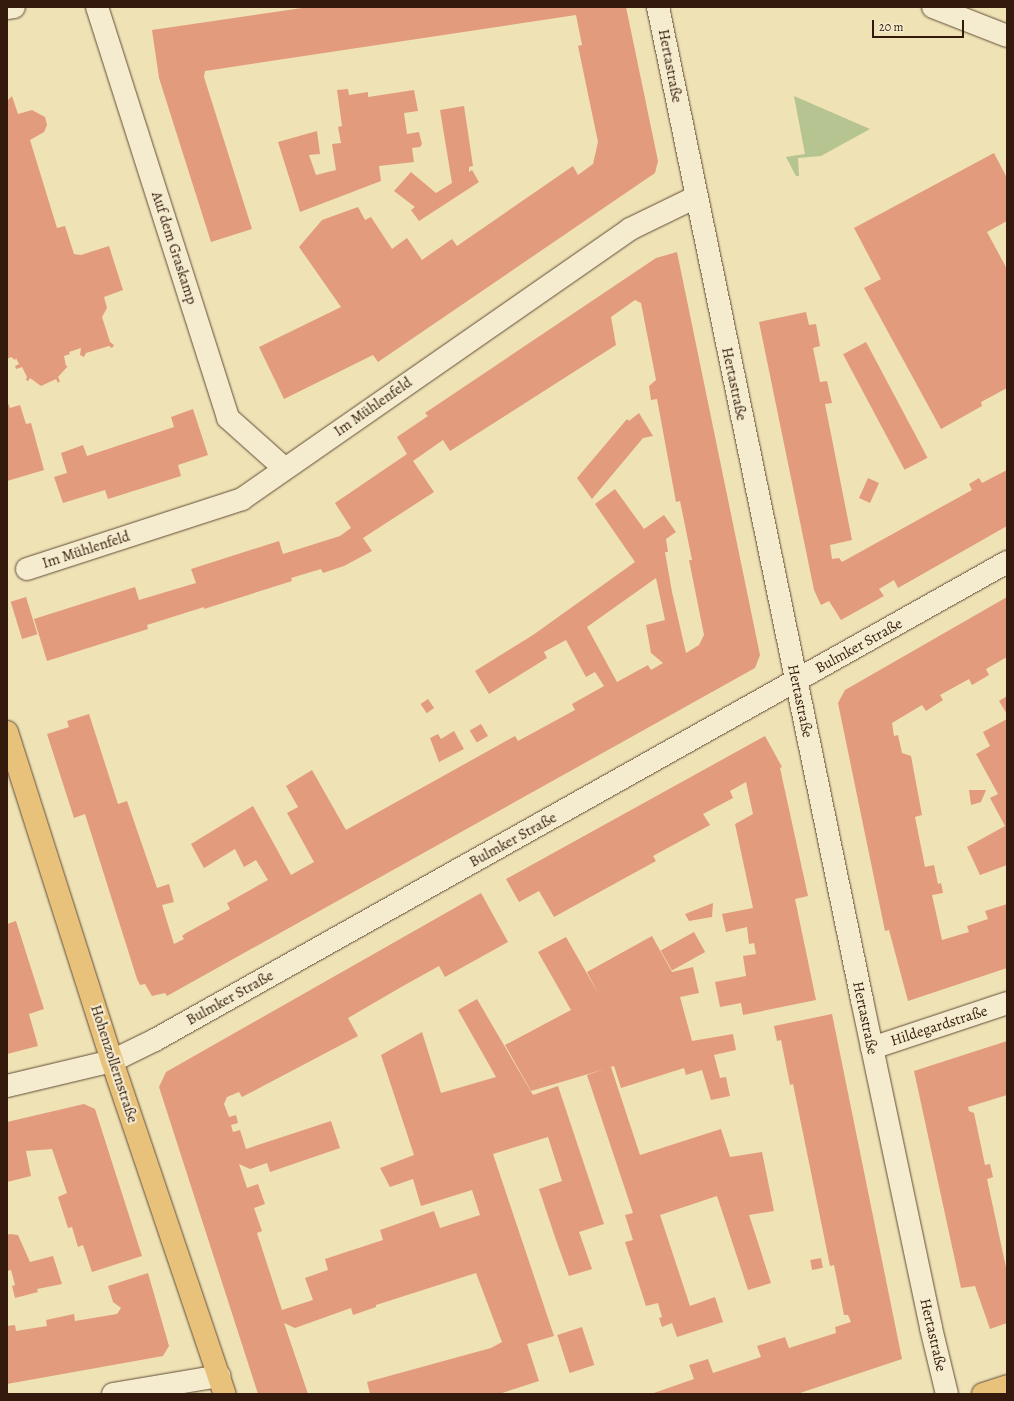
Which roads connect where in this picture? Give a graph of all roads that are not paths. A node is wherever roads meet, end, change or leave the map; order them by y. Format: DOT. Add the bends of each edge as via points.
graph roads {
  1 [pos="14,7"];
  2 [pos="97,7"];
  3 [pos="658,7"];
  4 [pos="933,7"];
  5 [pos="7,8"];
  6 [pos="973,15"];
  7 [pos="1007,36"];
  8 [pos="696,197"];
  9 [pos="284,468"];
  10 [pos="1007,562"];
  11 [pos="27,569"];
  12 [pos="796,682"];
  13 [pos="7,732"];
  14 [pos="1007,1004"];
  15 [pos="872,1048"];
  16 [pos="112,1061"];
  17 [pos="7,1086"];
  18 [pos="222,1385"];
  19 [pos="1007,1386"];
  20 [pos="114,1394"];
  21 [pos="947,1394"];
  22 [pos="983,1394"];
  1 -- 5 [label="street"];
  2 -- 9 [label="street, Auf dem Graskamp" via="228,418"];
  3 -- 8 [label="street, Hertastraße"];
  4 -- 6 [label="street"];
  6 -- 7 [label="street"];
  8 -- 9 [label="street, Im Mühlenfeld" via="630,229"];
  8 -- 12 [label="street, Hertastraße"];
  9 -- 11 [label="street, Im Mühlenfeld" via="242,499"];
  10 -- 12 [label="street, Bulmker Straße"];
  12 -- 15 [label="street, Hertastraße"];
  12 -- 16 [label="street, Bulmker Straße"];
  13 -- 16 [label="main road, Hohenzollernstraße"];
  14 -- 15 [label="street, Hildegardstraße"];
  15 -- 21 [label="street, Hertastraße"];
  16 -- 17 [label="street, Bulmker Straße"];
  16 -- 18 [label="main road, Hohenzollernstraße"];
  18 -- 20 [label="street"];
  19 -- 22 [label="main road"];
}
